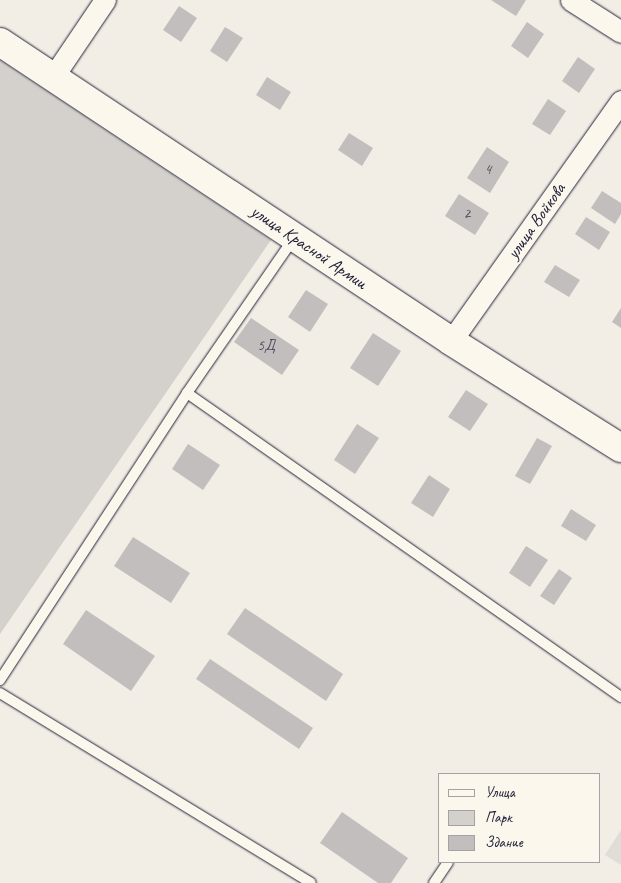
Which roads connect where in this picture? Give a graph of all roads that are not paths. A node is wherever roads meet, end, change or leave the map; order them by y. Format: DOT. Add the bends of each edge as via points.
graph roads {
  1 [pos="105,0"];
  2 [pos="571,0"];
  3 [pos="621,32"];
  4 [pos="0,42"];
  5 [pos="53,77"];
  6 [pos="621,101"];
  7 [pos="295,237"];
  8 [pos="451,341"];
  9 [pos="187,393"];
  10 [pos="621,448"];
  11 [pos="0,680"];
  12 [pos="0,693"];
  13 [pos="621,697"];
  14 [pos="447,863"];
  15 [pos="311,883"];
  16 [pos="434,883"];
  1 -- 5 [label="street"];
  2 -- 3 [label="street"];
  4 -- 5 [label="street, улица Красной Армии"];
  5 -- 7 [label="street, улица Красной Армии"];
  6 -- 8 [label="street, улица Войкова"];
  7 -- 8 [label="street, улица Красной Армии"];
  7 -- 9 [label="lane"];
  8 -- 10 [label="street, улица Красной Армии"];
  9 -- 11 [label="lane"];
  9 -- 13 [label="lane"];
  12 -- 15 [label="lane"];
  14 -- 16 [label="lane"];
}
